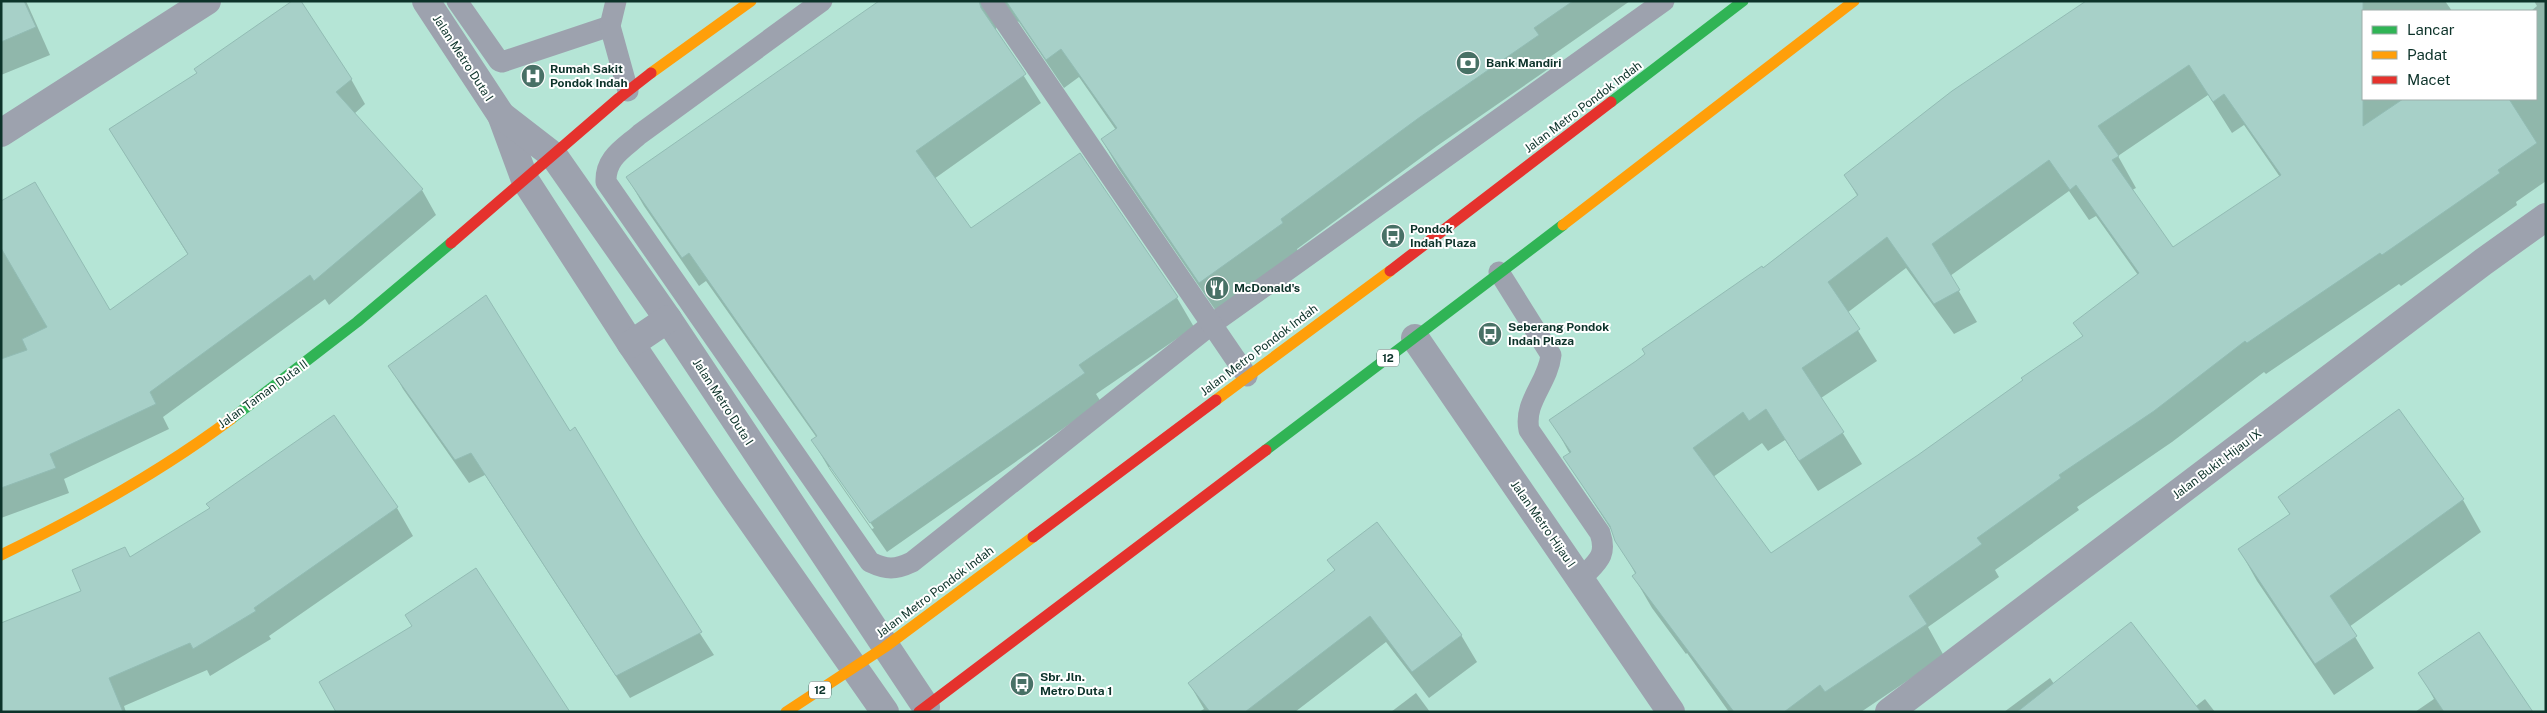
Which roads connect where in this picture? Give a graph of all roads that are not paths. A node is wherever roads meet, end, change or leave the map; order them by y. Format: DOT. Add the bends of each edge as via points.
graph roads {
  1 [pos="207,1"];
  2 [pos="426,1"];
  3 [pos="457,1"];
  4 [pos="616,1"];
  5 [pos="751,1"];
  6 [pos="822,1"];
  7 [pos="991,1"];
  8 [pos="1664,1"];
  9 [pos="1743,1"];
  10 [pos="1854,1"];
  11 [pos="610,26"];
  12 [pos="628,91"];
  13 [pos="501,115"];
  14 [pos="1,133"];
  15 [pos="554,156"];
  16 [pos="525,180"];
  17 [pos="2546,218"];
  18 [pos="1499,272"];
  19 [pos="679,311"];
  20 [pos="1212,324"];
  21 [pos="1415,338"];
  22 [pos="631,344"];
  23 [pos="1247,376"];
  24 [pos="763,463"];
  25 [pos="727,486"];
  26 [pos="859,546"];
  27 [pos="1,555"];
  28 [pos="831,565"];
  29 [pos="1581,579"];
  30 [pos="885,647"];
  31 [pos="855,668"];
  32 [pos="923,709"];
  33 [pos="786,712"];
  34 [pos="885,712"];
  35 [pos="1670,712"];
  36 [pos="1888,712"];
  1 -- 14 [label="street"];
  2 -- 13 [label="street, Jalan Metro Duta I"];
  3 -- 11 [label="lane" via="502,62"];
  4 -- 11 [label="lane"];
  5 -- 12 [label="main road, Jalan Taman Duta II"];
  6 -- 19 [label="lane" via="640,134 606,168 606,182"];
  7 -- 20 [label="lane"];
  8 -- 20 [label="lane"];
  9 -- 23 [label="main road, Jalan Metro Pondok Indah / 12"];
  10 -- 18 [label="main road, 12"];
  11 -- 12 [label="lane"];
  12 -- 15 [label="main road, Jalan Taman Duta II"];
  13 -- 15 [label="street, Jalan Metro Duta I"];
  13 -- 16 [label="street, Jalan Metro Duta I"];
  15 -- 16 [label="main road, Jalan Taman Duta II"];
  15 -- 19 [label="street, Jalan Metro Duta I"];
  16 -- 22 [label="street, Jalan Metro Duta I"];
  16 -- 27 [label="main road, Jalan Taman Duta II" via="281,384 126,490"];
  17 -- 36 [label="street, Jalan Bukit Hijau IX" via="2483,262"];
  18 -- 21 [label="main road, 12"];
  18 -- 29 [label="lane" via="1551,355 1550,365 1526,416 1529,430 1600,533 1604,545 1602,556"];
  19 -- 22 [label="street"];
  19 -- 24 [label="street, Jalan Metro Duta I"];
  19 -- 26 [label="lane"];
  20 -- 23 [label="lane"];
  20 -- 26 [label="lane" via="912,562 895,570 882,568 870,562"];
  21 -- 29 [label="street, Jalan Metro Hijau I"];
  21 -- 32 [label="main road, 12"];
  22 -- 25 [label="street, Jalan Metro Duta I"];
  23 -- 30 [label="main road, Jalan Metro Pondok Indah / 12"];
  24 -- 25 [label="street"];
  24 -- 28 [label="street, Jalan Metro Duta I"];
  25 -- 31 [label="street, Jalan Metro Duta I"];
  26 -- 28 [label="lane"];
  28 -- 30 [label="street, Jalan Metro Duta I"];
  29 -- 35 [label="street, Jalan Metro Hijau I"];
  30 -- 31 [label="main road, Jalan Metro Pondok Indah / 12"];
  30 -- 32 [label="street, Jalan Metro Duta I"];
  31 -- 33 [label="main road, Jalan Metro Pondok Indah / 12"];
  31 -- 34 [label="street, Jalan Metro Duta I"];
}
